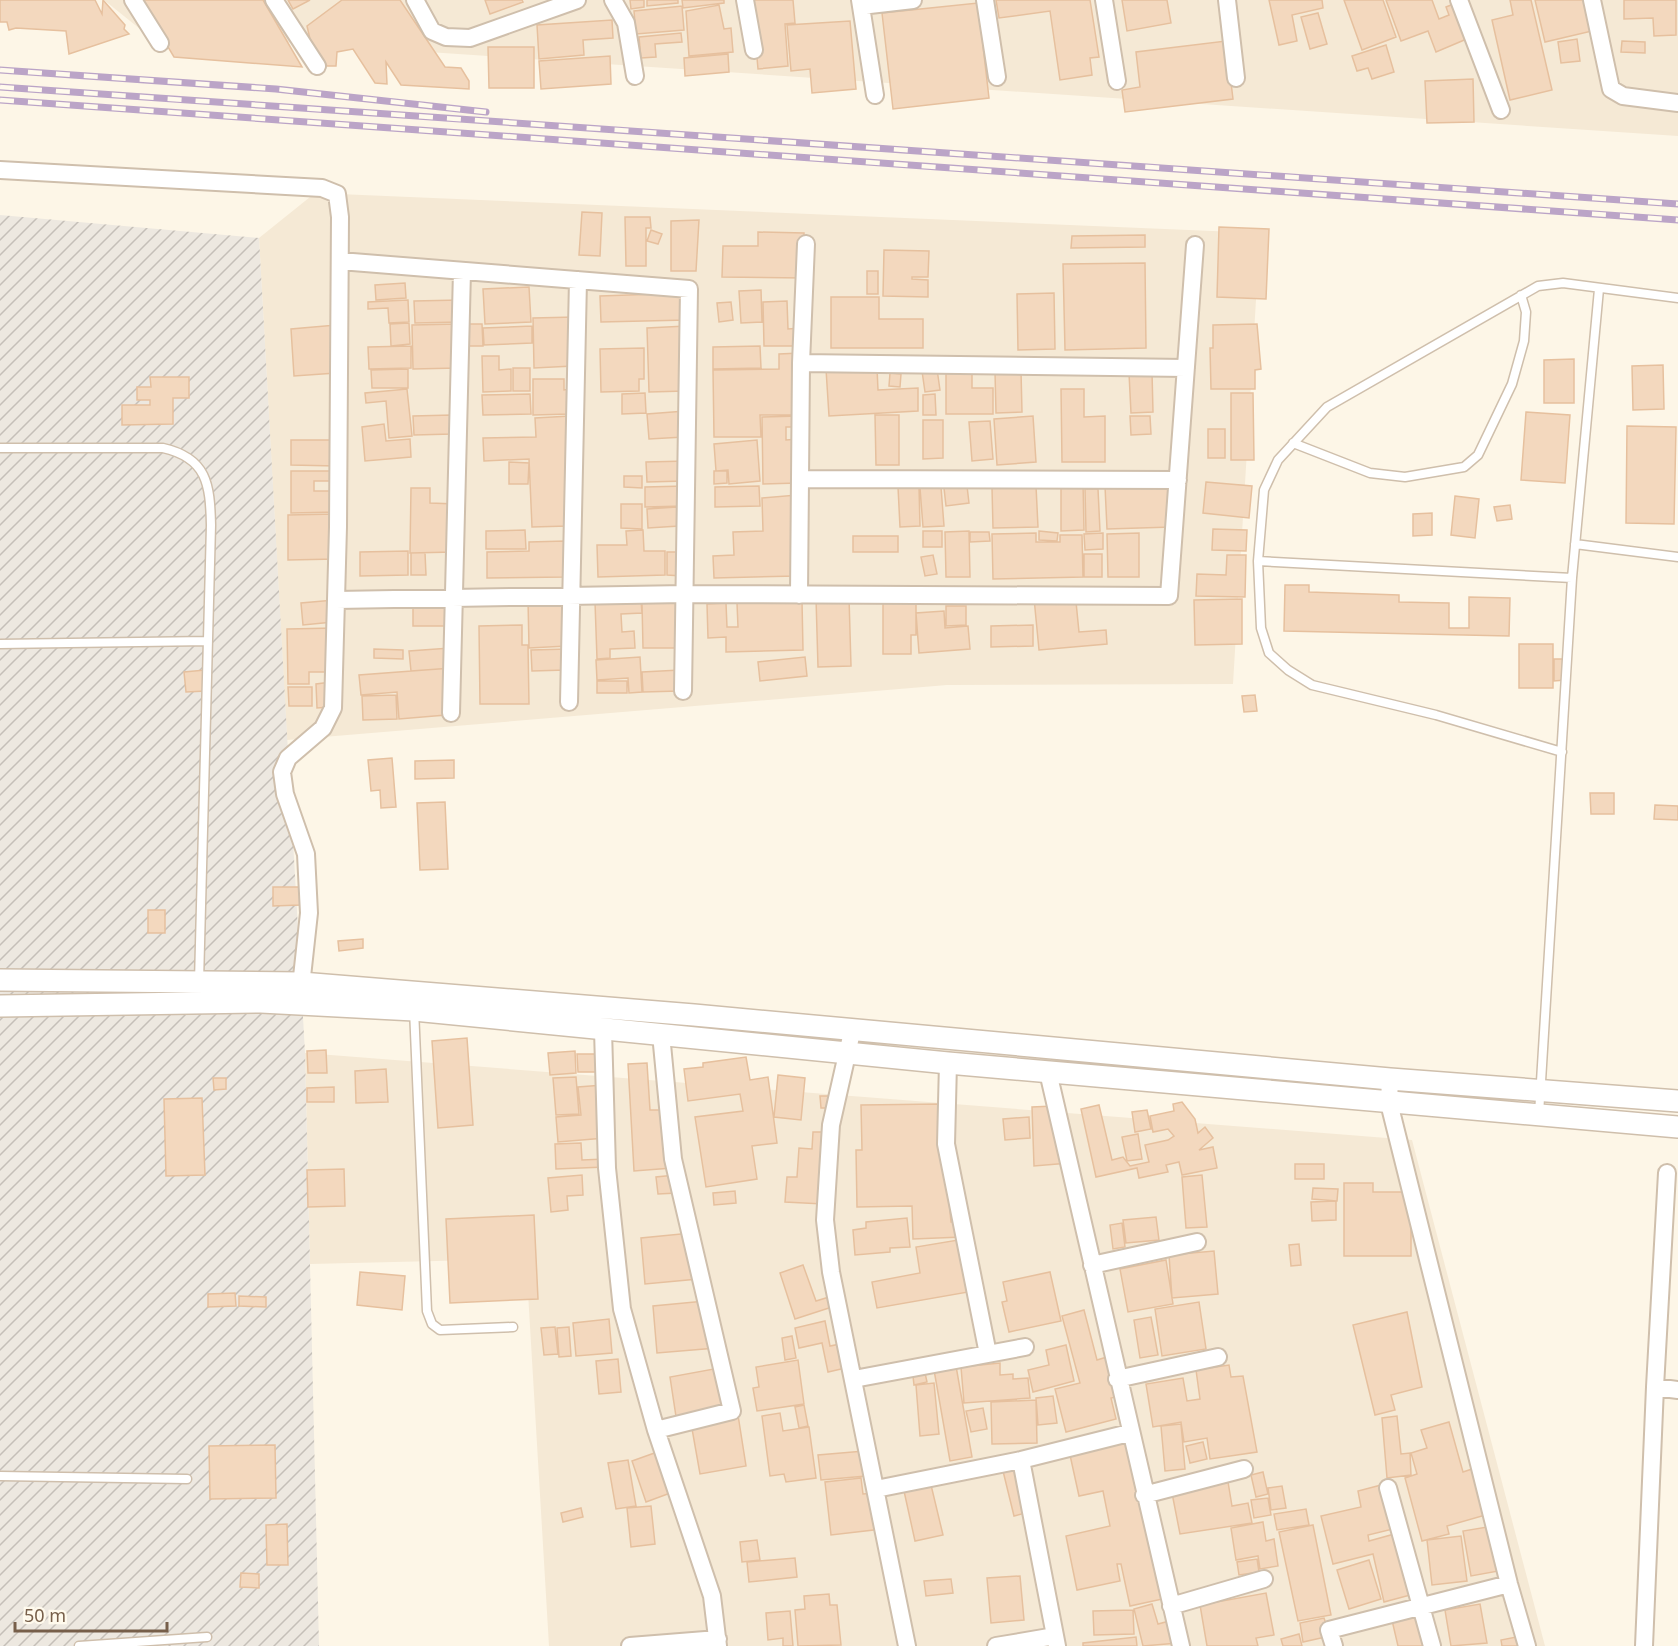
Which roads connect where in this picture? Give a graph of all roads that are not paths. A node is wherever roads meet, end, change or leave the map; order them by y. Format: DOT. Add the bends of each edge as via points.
graph roads {
  1 [pos="133,0"];
  2 [pos="274,0"];
  3 [pos="416,0"];
  4 [pos="578,0"];
  5 [pos="613,0"];
  6 [pos="745,0"];
  7 [pos="913,0"];
  8 [pos="985,0"];
  9 [pos="1104,0"];
  10 [pos="1227,0"];
  11 [pos="1459,0"];
  12 [pos="1592,0"];
  13 [pos="861,3"];
  14 [pos="542,6"];
  15 [pos="160,43"];
  16 [pos="754,50"];
  17 [pos="317,66"];
  18 [pos="635,76"];
  19 [pos="997,77"];
  20 [pos="1236,78"];
  21 [pos="1117,81"];
  22 [pos="875,95"];
  23 [pos="1678,103"];
  24 [pos="1501,111"];
  25 [pos="0,170"];
  26 [pos="806,244"];
  27 [pos="1195,245"];
  28 [pos="340,261"];
  29 [pos="462,271"];
  30 [pos="578,280"];
  31 [pos="1599,289"];
  32 [pos="1521,295"];
  33 [pos="1678,298"];
  34 [pos="801,363"];
  35 [pos="1186,368"];
  36 [pos="1293,443"];
  37 [pos="0,448"];
  38 [pos="800,479"];
  39 [pos="1178,480"];
  40 [pos="1575,543"];
  41 [pos="1678,557"];
  42 [pos="1258,561"];
  43 [pos="1572,578"];
  44 [pos="685,594"];
  45 [pos="799,595"];
  46 [pos="570,596"];
  47 [pos="455,598"];
  48 [pos="336,600"];
  49 [pos="208,641"];
  50 [pos="0,644"];
  51 [pos="683,691"];
  52 [pos="569,702"];
  53 [pos="451,713"];
  54 [pos="1563,752"];
  55 [pos="0,980"];
  56 [pos="301,992"];
  57 [pos="199,993"];
  58 [pos="415,1000"];
  59 [pos="0,1006"];
  60 [pos="603,1030"];
  61 [pos="852,1032"];
  62 [pos="662,1034"];
  63 [pos="849,1053"];
  64 [pos="948,1063"];
  65 [pos="1048,1072"];
  66 [pos="1390,1079"];
  67 [pos="1543,1090"];
  68 [pos="1678,1101"];
  69 [pos="1389,1103"];
  70 [pos="1539,1116"];
  71 [pos="1678,1127"];
  72 [pos="1667,1173"];
  73 [pos="1197,1242"];
  74 [pos="1092,1265"];
  75 [pos="513,1327"];
  76 [pos="1026,1347"];
  77 [pos="988,1354"];
  78 [pos="1218,1357"];
  79 [pos="854,1379"];
  80 [pos="1117,1379"];
  81 [pos="1655,1388"];
  82 [pos="1678,1390"];
  83 [pos="656,1430"];
  84 [pos="1129,1433"];
  85 [pos="1021,1460"];
  86 [pos="1244,1468"];
  87 [pos="0,1476"];
  88 [pos="187,1479"];
  89 [pos="1388,1488"];
  90 [pos="876,1489"];
  91 [pos="1144,1495"];
  92 [pos="1264,1579"];
  93 [pos="1509,1584"];
  94 [pos="1171,1606"];
  95 [pos="1422,1606"];
  96 [pos="207,1637"];
  97 [pos="1056,1641"];
  98 [pos="718,1643"];
  99 [pos="79,1646"];
  100 [pos="630,1646"];
  101 [pos="907,1646"];
  102 [pos="996,1646"];
  103 [pos="1180,1646"];
  104 [pos="1334,1646"];
  105 [pos="1432,1646"];
  106 [pos="1527,1646"];
  107 [pos="1644,1646"];
  1 -- 15 [label="street"];
  2 -- 17 [label="street"];
  3 -- 14 [label="street" via="432,31 446,37 470,38"];
  4 -- 14 [label="street"];
  5 -- 18 [label="street" via="626,23"];
  6 -- 16 [label="street"];
  7 -- 13 [label="street"];
  8 -- 19 [label="street"];
  9 -- 21 [label="street"];
  10 -- 20 [label="street"];
  11 -- 24 [label="street"];
  12 -- 23 [label="street" via="1611,89 1623,96"];
  13 -- 22 [label="street"];
  25 -- 28 [label="street" via="322,188 337,194"];
  26 -- 34 [label="street"];
  27 -- 35 [label="street"];
  28 -- 29 [label="street"];
  28 -- 48 [label="street"];
  29 -- 30 [label="street"];
  29 -- 47 [label="street"];
  30 -- 44 [label="street" via="689,289"];
  30 -- 46 [label="street"];
  31 -- 32 [label="lane" via="1563,283 1538,286"];
  31 -- 33 [label="lane"];
  31 -- 40 [label="lane"];
  32 -- 36 [label="lane" via="1327,406"];
  32 -- 36 [label="lane" via="1526,312 1524,341 1512,384 1478,454 1464,467 1405,477 1370,473"];
  34 -- 35 [label="street"];
  34 -- 38 [label="street"];
  35 -- 39 [label="street"];
  36 -- 42 [label="lane" via="1278,460 1264,490"];
  37 -- 49 [label="lane" via="163,448 183,453 198,464 211,504"];
  38 -- 39 [label="street"];
  38 -- 45 [label="street"];
  39 -- 45 [label="street" via="1169,596"];
  40 -- 41 [label="lane"];
  40 -- 43 [label="lane"];
  42 -- 43 [label="lane"];
  42 -- 54 [label="lane" via="1261,628 1269,653 1288,670 1312,685"];
  43 -- 54 [label="lane"];
  44 -- 45 [label="street"];
  44 -- 46 [label="street"];
  44 -- 51 [label="street"];
  46 -- 47 [label="street"];
  46 -- 52 [label="street"];
  47 -- 48 [label="street"];
  47 -- 53 [label="street"];
  48 -- 56 [label="street" via="333,708 323,728 288,758 282,772 285,794 306,854 309,913"];
  49 -- 50 [label="lane"];
  49 -- 57 [label="lane"];
  54 -- 67 [label="lane"];
  55 -- 57 [label="street"];
  56 -- 57 [label="street"];
  56 -- 58 [label="street"];
  57 -- 59 [label="street"];
  58 -- 60 [label="street"];
  58 -- 61 [label="street"];
  58 -- 75 [label="lane" via="427,1311 432,1324 440,1330"];
  60 -- 62 [label="street"];
  60 -- 83 [label="street" via="607,1168 622,1309"];
  61 -- 63 [label="street"];
  61 -- 66 [label="street"];
  62 -- 63 [label="street"];
  62 -- 83 [label="street" via="673,1159 732,1411"];
  63 -- 64 [label="street"];
  63 -- 79 [label="street" via="831,1125 825,1220 831,1272"];
  64 -- 65 [label="street"];
  64 -- 77 [label="street" via="946,1144"];
  65 -- 69 [label="street"];
  65 -- 74 [label="street"];
  66 -- 67 [label="street"];
  66 -- 69 [label="street"];
  67 -- 68 [label="street"];
  67 -- 70 [label="lane"];
  69 -- 70 [label="street"];
  69 -- 93 [label="street"];
  70 -- 71 [label="street"];
  72 -- 81 [label="street"];
  73 -- 74 [label="street"];
  74 -- 80 [label="street"];
  76 -- 77 [label="street"];
  77 -- 79 [label="street"];
  78 -- 80 [label="street"];
  79 -- 90 [label="street"];
  80 -- 84 [label="street"];
  81 -- 82 [label="street"];
  81 -- 107 [label="street"];
  83 -- 98 [label="street" via="712,1596"];
  84 -- 85 [label="street"];
  84 -- 91 [label="street"];
  85 -- 90 [label="street"];
  85 -- 97 [label="street"];
  86 -- 91 [label="street"];
  87 -- 88 [label="lane"];
  89 -- 95 [label="street"];
  90 -- 101 [label="street"];
  91 -- 94 [label="street"];
  92 -- 94 [label="street"];
  93 -- 95 [label="street"];
  93 -- 106 [label="street"];
  94 -- 103 [label="street"];
  95 -- 104 [label="street" via="1329,1630"];
  95 -- 105 [label="street"];
  96 -- 99 [label="lane"];
  97 -- 102 [label="street"];
  98 -- 100 [label="street"];
}
